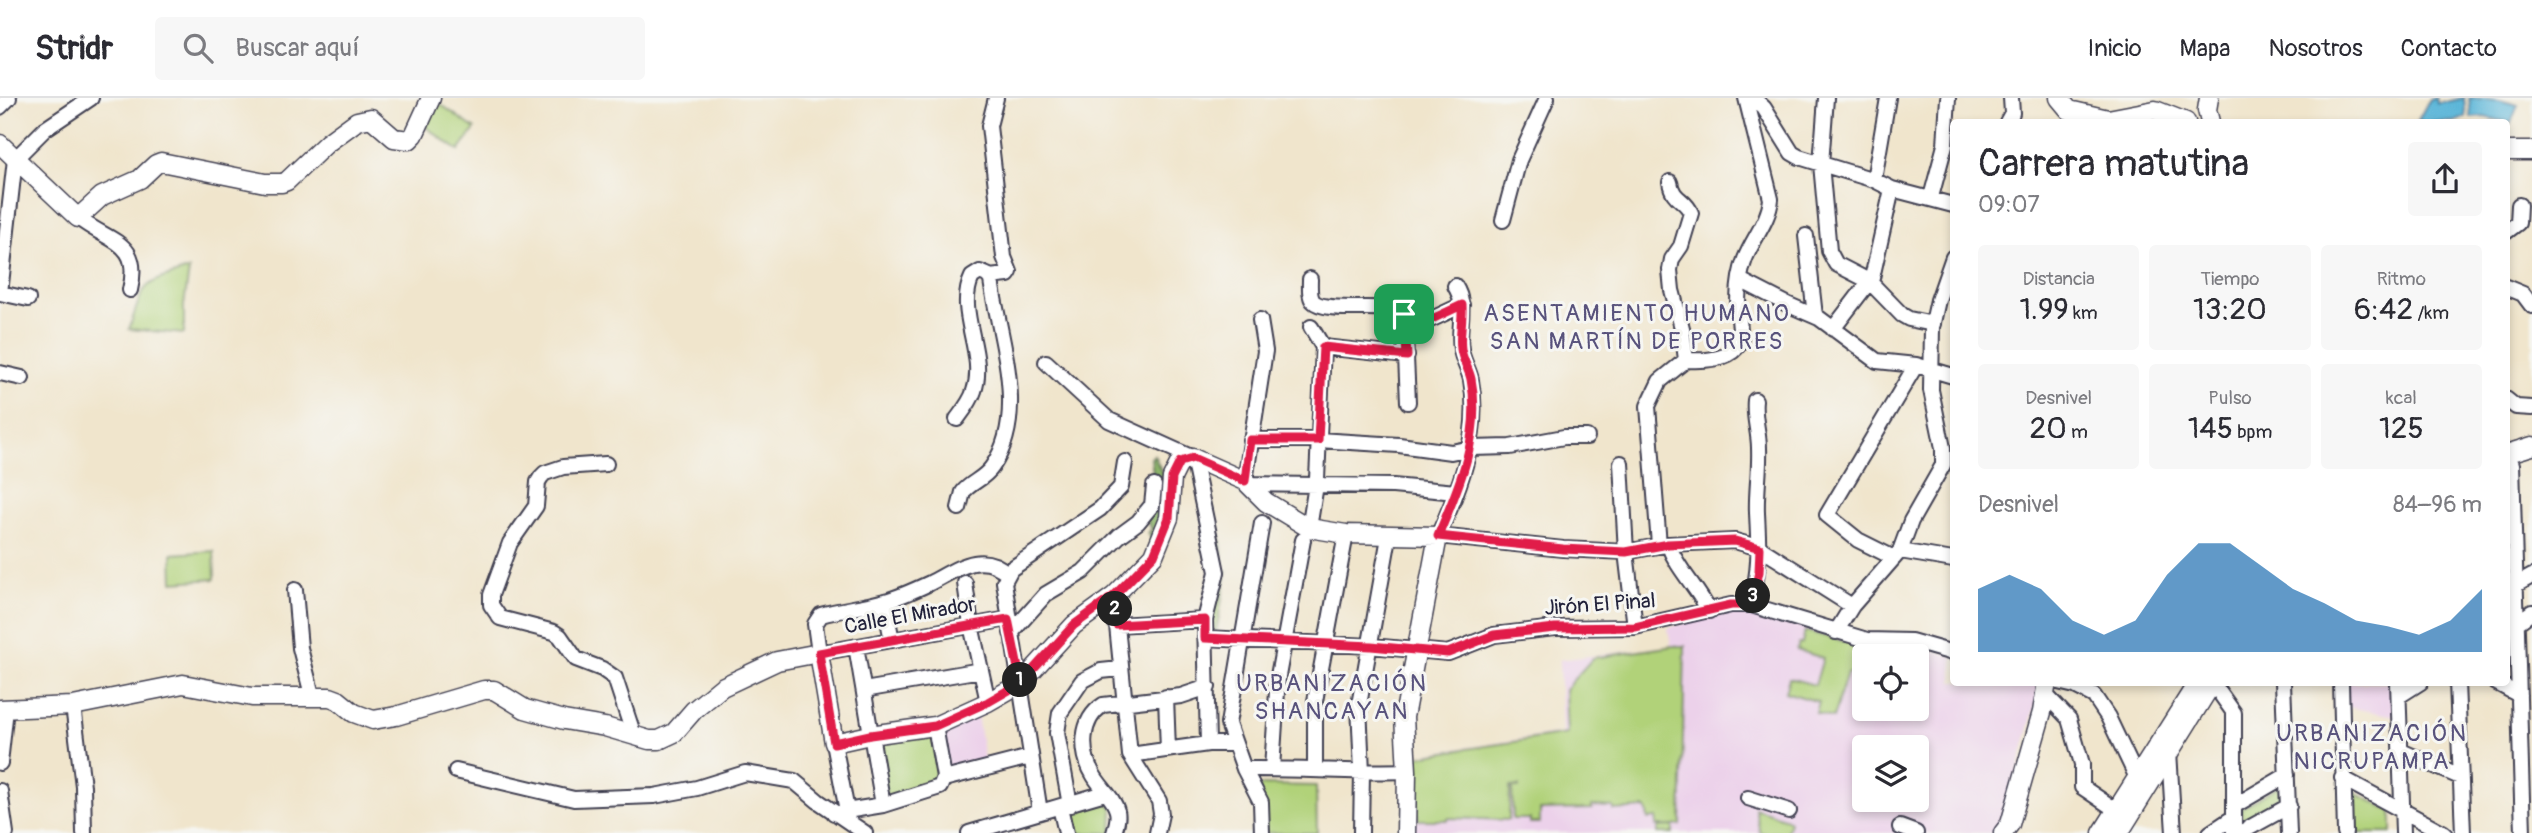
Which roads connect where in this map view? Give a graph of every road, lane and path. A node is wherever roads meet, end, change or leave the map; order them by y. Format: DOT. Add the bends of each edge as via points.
graph roads {
  1 [pos="9,98"];
  2 [pos="91,98"];
  3 [pos="431,98"];
  4 [pos="996,98"];
  5 [pos="1547,98"];
  6 [pos="1746,98"];
  7 [pos="1753,98"];
  8 [pos="1826,98"];
  9 [pos="1888,98"];
  10 [pos="1948,98"];
  11 [pos="2011,98"];
  12 [pos="2209,98"];
  13 [pos="2067,102"];
  14 [pos="0,107"];
  15 [pos="2149,117"];
  16 [pos="2009,119"];
  17 [pos="2106,119"];
  18 [pos="2122,119"];
  19 [pos="2178,119"];
  20 [pos="2209,119"];
  21 [pos="2510,151"];
  22 [pos="2532,151"];
  23 [pos="8,152"];
  24 [pos="1821,164"];
  25 [pos="1874,180"];
  26 [pos="1670,182"];
  27 [pos="1892,188"];
  28 [pos="1931,197"];
  29 [pos="1950,204"];
  30 [pos="2519,205"];
  31 [pos="78,218"];
  32 [pos="1503,220"];
  33 [pos="2510,230"];
  34 [pos="1806,236"];
  35 [pos="1950,266"];
  36 [pos="989,277"];
  37 [pos="1310,279"];
  38 [pos="1740,280"];
  39 [pos="1869,281"];
  40 [pos="1455,286"];
  41 [pos="2510,289"];
  42 [pos="130,290"];
  43 [pos="28,299"];
  44 [pos="1938,300"];
  45 [pos="1950,303"];
  46 [pos="1462,305"];
  47 [pos="2532,306"];
  48 [pos="1404,314"];
  49 [pos="1815,316"];
  50 [pos="1260,320"];
  51 [pos="1933,324"];
  52 [pos="1311,327"];
  53 [pos="1833,329"];
  54 [pos="1323,347"];
  55 [pos="1407,356"];
  56 [pos="1686,360"];
  57 [pos="1046,362"];
  58 [pos="1916,365"];
  59 [pos="1932,371"];
  60 [pos="0,373"];
  61 [pos="1950,375"];
  62 [pos="22,378"];
  63 [pos="1755,400"];
  64 [pos="1408,402"];
  65 [pos="2510,402"];
  66 [pos="2532,408"];
  67 [pos="957,419"];
  68 [pos="1587,437"];
  69 [pos="1250,440"];
  70 [pos="1318,440"];
  71 [pos="2532,446"];
  72 [pos="1471,448"];
  73 [pos="1193,458"];
  74 [pos="2532,458"];
  75 [pos="2510,460"];
  76 [pos="2510,461"];
  77 [pos="1125,462"];
  78 [pos="1621,463"];
  79 [pos="606,464"];
  80 [pos="1948,467"];
  81 [pos="1247,483"];
  82 [pos="1316,485"];
  83 [pos="1154,486"];
  84 [pos="1456,492"];
  85 [pos="2510,492"];
  86 [pos="960,508"];
  87 [pos="1262,523"];
  88 [pos="1306,534"];
  89 [pos="1346,534"];
  90 [pos="1438,536"];
  91 [pos="1389,537"];
  92 [pos="1663,545"];
  93 [pos="1760,548"];
  94 [pos="1626,552"];
  95 [pos="1897,554"];
  96 [pos="1950,560"];
  97 [pos="1009,574"];
  98 [pos="2532,576"];
  99 [pos="965,583"];
  100 [pos="2516,585"];
  101 [pos="295,590"];
  102 [pos="1114,596"];
  103 [pos="884,601"];
  104 [pos="2511,604"];
  105 [pos="1751,605"];
  106 [pos="1852,606"];
  107 [pos="1709,611"];
  108 [pos="2532,612"];
  109 [pos="1205,620"];
  110 [pos="2517,623"];
  111 [pos="971,625"];
  112 [pos="1116,625"];
  113 [pos="1009,626"];
  114 [pos="1635,627"];
  115 [pos="1836,632"];
  116 [pos="1205,638"];
  117 [pos="1241,639"];
  118 [pos="892,640"];
  119 [pos="1283,641"];
  120 [pos="1325,643"];
  121 [pos="856,646"];
  122 [pos="1371,646"];
  123 [pos="1416,650"];
  124 [pos="2512,650"];
  125 [pos="1950,652"];
  126 [pos="819,653"];
  127 [pos="1120,669"];
  128 [pos="981,670"];
  129 [pos="1021,683"];
  130 [pos="2050,686"];
  131 [pos="2196,686"];
  132 [pos="2210,686"];
  133 [pos="2214,686"];
  134 [pos="2283,686"];
  135 [pos="2341,686"];
  136 [pos="2457,686"];
  137 [pos="2502,686"];
  138 [pos="1208,687"];
  139 [pos="2398,689"];
  140 [pos="864,690"];
  141 [pos="312,695"];
  142 [pos="2519,695"];
  143 [pos="1166,697"];
  144 [pos="1123,701"];
  145 [pos="988,702"];
  146 [pos="73,706"];
  147 [pos="3,709"];
  148 [pos="935,726"];
  149 [pos="870,735"];
  150 [pos="634,736"];
  151 [pos="834,743"];
  152 [pos="1208,744"];
  153 [pos="1235,744"];
  154 [pos="2165,745"];
  155 [pos="1168,750"];
  156 [pos="2401,751"];
  157 [pos="1130,755"];
  158 [pos="1030,757"];
  159 [pos="0,763"];
  160 [pos="1244,769"];
  161 [pos="1272,769"];
  162 [pos="1315,769"];
  163 [pos="456,771"];
  164 [pos="1408,771"];
  165 [pos="1362,772"];
  166 [pos="2287,775"];
  167 [pos="2460,777"];
  168 [pos="2137,778"];
  169 [pos="2342,778"];
  170 [pos="943,779"];
  171 [pos="0,791"];
  172 [pos="1105,793"];
  173 [pos="1748,798"];
  174 [pos="883,805"];
  175 [pos="1065,806"];
  176 [pos="2289,806"];
  177 [pos="1789,810"];
  178 [pos="2116,810"];
  179 [pos="2234,811"];
  180 [pos="2403,811"];
  181 [pos="841,812"];
  182 [pos="1040,812"];
  183 [pos="2527,815"];
  184 [pos="1900,827"];
  185 [pos="2107,832"];
  186 [pos="6,833"];
  187 [pos="85,833"];
  188 [pos="864,833"];
  189 [pos="969,833"];
  190 [pos="1066,833"];
  191 [pos="1115,833"];
  192 [pos="1157,833"];
  193 [pos="1262,833"];
  194 [pos="1361,833"];
  195 [pos="1406,833"];
  196 [pos="1916,833"];
  197 [pos="2003,833"];
  198 [pos="2174,833"];
  199 [pos="2210,833"];
  200 [pos="2234,833"];
  201 [pos="2240,833"];
  202 [pos="2290,833"];
  203 [pos="2345,833"];
  204 [pos="2403,833"];
  205 [pos="2444,833"];
  206 [pos="2463,833"];
  207 [pos="2523,833"];
  1 -- 14 [label="street"];
  2 -- 23 [label="street"];
  3 -- 31 [label="main road" via="409,140 394,138 371,118 361,119 282,183 161,162 140,179 102,196"];
  4 -- 36 [label="street" via="989,126 1004,257 1010,272"];
  5 -- 32 [label="street" via="1518,160"];
  6 -- 38 [label="street" via="1771,199"];
  7 -- 24 [label="street" via="1792,153"];
  8 -- 24 [label="street"];
  9 -- 25 [label="street"];
  10 -- 28 [label="street" via="1945,145"];
  11 -- 16 [label="street"];
  12 -- 20 [label="main road"];
  13 -- 17 [label="main road"];
  15 -- 18 [label="main road"];
  15 -- 19 [label="main road" via="2155,110"];
  21 -- 22 [label="main road"];
  23 -- 31 [label="main road"];
  23 -- 43 [label="street" via="0,293"];
  24 -- 25 [label="street"];
  24 -- 39 [label="street" via="1829,251 1836,264"];
  25 -- 27 [label="street"];
  26 -- 56 [label="street" via="1674,197 1691,213 1670,270"];
  27 -- 28 [label="street"];
  27 -- 39 [label="street"];
  28 -- 29 [label="street"];
  30 -- 33 [label="street" via="2518,223"];
  31 -- 42 [label="street" via="128,252 134,268"];
  34 -- 49 [label="street"];
  35 -- 44 [label="street"];
  36 -- 67 [label="street" via="977,272 967,289 978,373 974,395"];
  36 -- 86 [label="street" via="1010,383 1007,425 993,466 963,492"];
  37 -- 48 [label="street" via="1311,297 1317,303 1359,310 1400,309"];
  38 -- 49 [label="street"];
  38 -- 56 [label="street" via="1740,345 1713,361"];
  39 -- 51 [label="street" via="1902,315"];
  39 -- 53 [label="street"];
  40 -- 46 [label="street"];
  41 -- 47 [label="street" via="2523,294"];
  44 -- 45 [label="street"];
  44 -- 51 [label="street"];
  46 -- 48 [label="street" via="1432,319"];
  46 -- 72 [label="street" via="1461,349 1471,379 1473,407"];
  48 -- 55 [label="street"];
  49 -- 53 [label="street"];
  50 -- 69 [label="street" via="1265,351"];
  51 -- 59 [label="street"];
  52 -- 54 [label="street"];
  53 -- 58 [label="street" via="1877,361"];
  54 -- 55 [label="street"];
  54 -- 70 [label="street"];
  55 -- 64 [label="street"];
  56 -- 92 [label="street" via="1660,381 1648,406"];
  57 -- 73 [label="street" via="1108,420"];
  58 -- 59 [label="street"];
  58 -- 95 [label="street" via="1827,515 1858,540"];
  59 -- 61 [label="street"];
  59 -- 80 [label="street" via="1931,390"];
  60 -- 62 [label="street"];
  63 -- 93 [label="street"];
  65 -- 66 [label="street"];
  68 -- 72 [label="street"];
  69 -- 70 [label="street"];
  69 -- 81 [label="street"];
  70 -- 72 [label="street" via="1451,452"];
  70 -- 82 [label="street"];
  71 -- 75 [label="main road"];
  72 -- 84 [label="street"];
  73 -- 81 [label="main road"];
  73 -- 102 [label="main road" via="1180,462 1172,478 1169,518 1154,555"];
  73 -- 109 [label="street" via="1217,572"];
  74 -- 76 [label="main road"];
  77 -- 97 [label="street" via="1121,487 1100,509"];
  78 -- 94 [label="street"];
  79 -- 150 [label="street" via="563,467 541,477 536,506 510,543 491,605 500,618 554,632 576,659 610,673"];
  80 -- 95 [label="street" via="1911,521"];
  81 -- 82 [label="street"];
  81 -- 88 [label="main road"];
  82 -- 84 [label="street"];
  82 -- 88 [label="street"];
  83 -- 113 [label="street" via="1152,505 1138,522 1083,572 1046,594"];
  84 -- 90 [label="street"];
  85 -- 100 [label="street"];
  87 -- 117 [label="street"];
  88 -- 89 [label="main road"];
  88 -- 119 [label="street"];
  89 -- 91 [label="main road"];
  89 -- 120 [label="street"];
  90 -- 91 [label="main road"];
  90 -- 94 [label="street"];
  90 -- 123 [label="main road"];
  91 -- 122 [label="street"];
  92 -- 93 [label="street" via="1735,541"];
  92 -- 94 [label="street"];
  92 -- 107 [label="street"];
  93 -- 105 [label="street"];
  93 -- 106 [label="street"];
  94 -- 114 [label="street"];
  95 -- 96 [label="street"];
  95 -- 106 [label="street"];
  97 -- 103 [label="street" via="995,565 961,565 933,582"];
  97 -- 113 [label="street" via="1004,582"];
  98 -- 100 [label="street"];
  99 -- 111 [label="street"];
  100 -- 104 [label="street"];
  101 -- 141 [label="street" via="300,648"];
  102 -- 112 [label="street"];
  102 -- 129 [label="main road" via="1074,625"];
  103 -- 118 [label="street"];
  103 -- 126 [label="street" via="817,618"];
  104 -- 110 [label="street"];
  105 -- 107 [label="street, Jirón El Pinal"];
  105 -- 115 [label="street, Jirón El Pinal"];
  106 -- 115 [label="street"];
  107 -- 114 [label="street, Jirón El Pinal"];
  108 -- 110 [label="street"];
  109 -- 112 [label="street"];
  109 -- 116 [label="street"];
  110 -- 124 [label="street"];
  111 -- 113 [label="street, Calle El Mirador"];
  111 -- 118 [label="street, Calle El Mirador"];
  111 -- 128 [label="street"];
  112 -- 127 [label="street"];
  113 -- 129 [label="street"];
  114 -- 123 [label="street, Jirón El Pinal" via="1543,629 1494,635 1448,653"];
  115 -- 125 [label="street, Jirón El Pinal" via="1867,640 1911,641"];
  116 -- 117 [label="street, Jirón El Pinal"];
  116 -- 138 [label="street"];
  117 -- 119 [label="street, Jirón El Pinal"];
  117 -- 153 [label="street" via="1228,724"];
  118 -- 121 [label="street, Calle El Mirador"];
  119 -- 120 [label="street, Jirón El Pinal"];
  119 -- 161 [label="street"];
  120 -- 122 [label="street, Jirón El Pinal"];
  120 -- 162 [label="street" via="1315,701"];
  121 -- 126 [label="street, Calle El Mirador"];
  121 -- 140 [label="street"];
  122 -- 123 [label="street, Jirón El Pinal"];
  122 -- 165 [label="street" via="1359,705"];
  123 -- 164 [label="main road" via="1404,717"];
  124 -- 142 [label="street"];
  126 -- 150 [label="main road" via="777,661 722,687 674,733 659,740"];
  126 -- 151 [label="main road"];
  127 -- 144 [label="street"];
  127 -- 175 [label="street" via="1101,671 1082,681 1060,713 1057,733"];
  128 -- 140 [label="street"];
  128 -- 145 [label="street"];
  129 -- 145 [label="main road"];
  129 -- 158 [label="street"];
  130 -- 168 [label="street" via="2075,686 2094,696"];
  130 -- 178 [label="street" via="2069,719 2082,764 2082,786"];
  130 -- 197 [label="main road" via="2010,824"];
  131 -- 154 [label="main road"];
  132 -- 154 [label="main road"];
  133 -- 179 [label="street" via="2234,713"];
  134 -- 166 [label="street"];
  135 -- 169 [label="street"];
  136 -- 167 [label="street"];
  137 -- 142 [label="street"];
  138 -- 143 [label="street"];
  138 -- 152 [label="street"];
  139 -- 156 [label="street"];
  140 -- 149 [label="street"];
  141 -- 146 [label="main road" via="253,697 183,684"];
  141 -- 150 [label="main road" via="338,700 373,720 494,690 525,709"];
  142 -- 183 [label="street"];
  143 -- 144 [label="street"];
  143 -- 155 [label="street"];
  144 -- 157 [label="street"];
  144 -- 172 [label="street" via="1103,705 1086,723 1088,764"];
  145 -- 148 [label="main road"];
  146 -- 147 [label="main road"];
  146 -- 187 [label="street"];
  147 -- 159 [label="street"];
  148 -- 149 [label="main road"];
  148 -- 170 [label="street"];
  149 -- 151 [label="main road"];
  149 -- 174 [label="street"];
  151 -- 181 [label="street"];
  152 -- 153 [label="street"];
  152 -- 155 [label="street"];
  153 -- 160 [label="street"];
  154 -- 168 [label="main road"];
  154 -- 185 [label="main road"];
  154 -- 198 [label="street"];
  155 -- 157 [label="street"];
  156 -- 167 [label="street"];
  156 -- 180 [label="street"];
  157 -- 192 [label="street" via="1159,801"];
  158 -- 170 [label="street"];
  158 -- 182 [label="street"];
  160 -- 161 [label="street"];
  160 -- 193 [label="street" via="1261,802"];
  161 -- 162 [label="street"];
  162 -- 165 [label="street"];
  163 -- 181 [label="street" via="574,799 654,796 745,773 794,781"];
  164 -- 165 [label="street"];
  164 -- 195 [label="main road"];
  165 -- 194 [label="street"];
  166 -- 176 [label="street"];
  166 -- 179 [label="street"];
  167 -- 206 [label="street"];
  168 -- 178 [label="main road"];
  169 -- 180 [label="street"];
  169 -- 203 [label="street"];
  170 -- 174 [label="street" via="940,787"];
  171 -- 186 [label="street"];
  172 -- 175 [label="street"];
  172 -- 191 [label="street" via="1117,810"];
  173 -- 177 [label="street"];
  174 -- 181 [label="street"];
  175 -- 182 [label="street"];
  175 -- 190 [label="street"];
  176 -- 201 [label="street"];
  176 -- 202 [label="street"];
  178 -- 185 [label="main road"];
  179 -- 199 [label="street"];
  179 -- 200 [label="street"];
  180 -- 204 [label="street"];
  180 -- 205 [label="street"];
  181 -- 188 [label="street"];
  182 -- 189 [label="street"];
  183 -- 207 [label="street"];
  184 -- 196 [label="street"];
}
